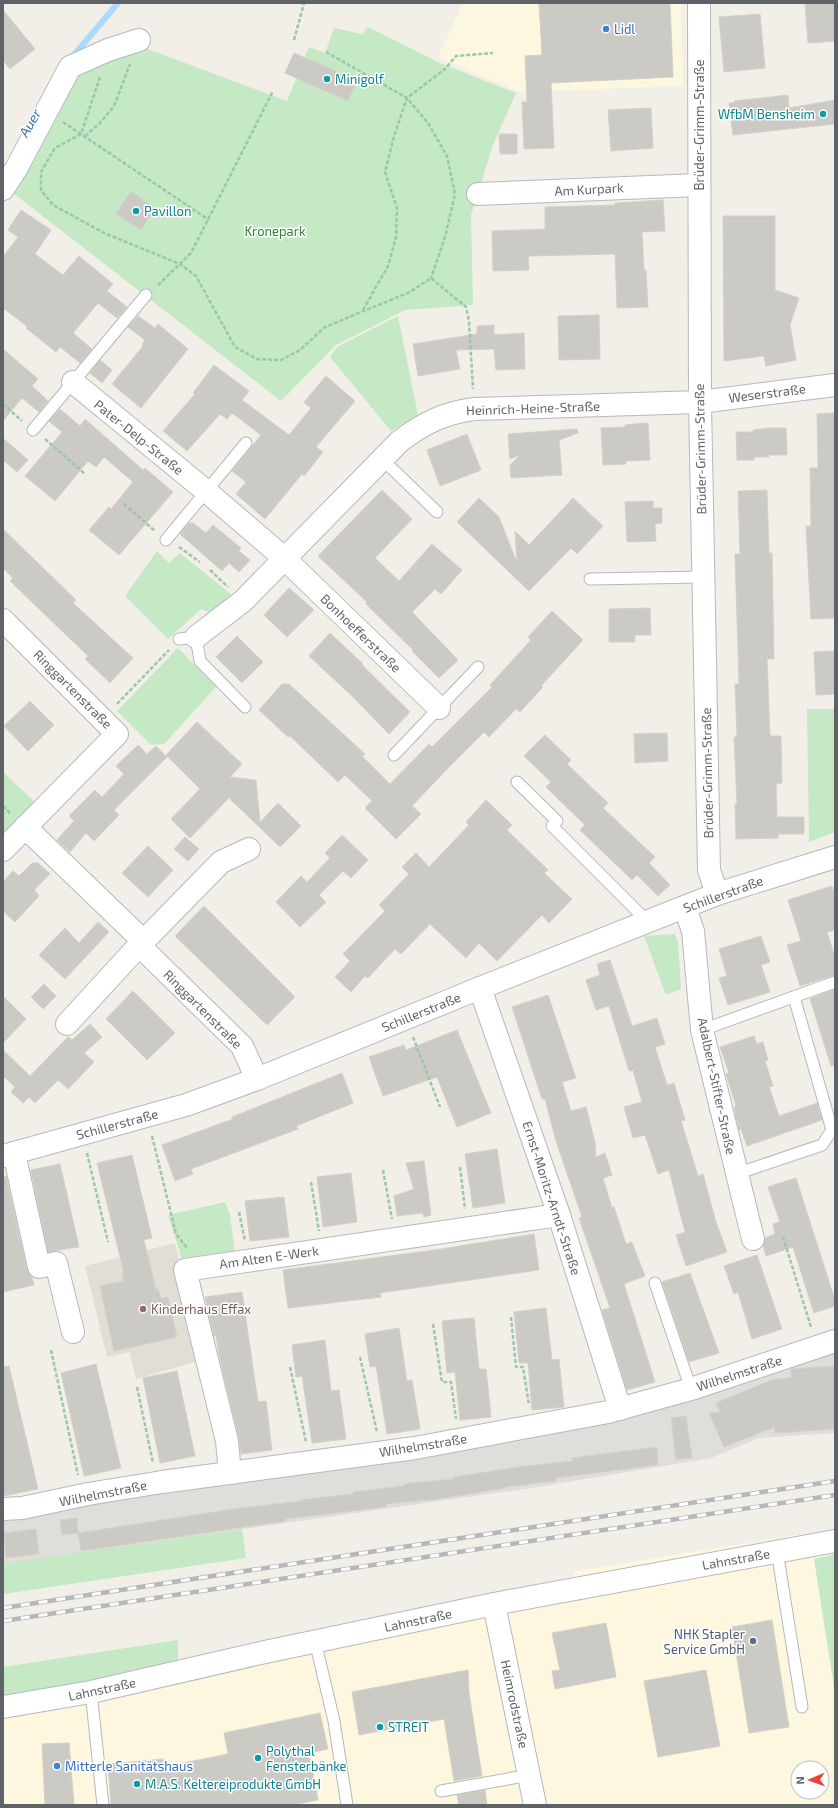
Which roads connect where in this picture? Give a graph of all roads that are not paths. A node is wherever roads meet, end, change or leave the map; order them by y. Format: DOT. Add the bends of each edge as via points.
graph roads {
  1 [pos="699,3"];
  2 [pos="139,40"];
  3 [pos="699,185"];
  4 [pos="3,190"];
  5 [pos="478,194"];
  6 [pos="146,295"];
  7 [pos="73,382"];
  8 [pos="835,385"];
  9 [pos="700,402"];
  10 [pos="33,430"];
  11 [pos="246,443"];
  12 [pos="382,459"];
  13 [pos="206,491"];
  14 [pos="437,512"];
  15 [pos="166,540"];
  16 [pos="284,558"];
  17 [pos="702,576"];
  18 [pos="590,579"];
  19 [pos="3,620"];
  20 [pos="187,638"];
  21 [pos="478,667"];
  22 [pos="245,707"];
  23 [pos="439,708"];
  24 [pos="394,755"];
  25 [pos="518,782"];
  26 [pos="25,827"];
  27 [pos="249,849"];
  28 [pos="3,850"];
  29 [pos="835,857"];
  30 [pos="717,894"];
  31 [pos="685,908"];
  32 [pos="648,922"];
  33 [pos="141,944"];
  34 [pos="835,982"];
  35 [pos="480,988"];
  36 [pos="794,997"];
  37 [pos="67,1024"];
  38 [pos="702,1030"];
  39 [pos="257,1079"];
  40 [pos="8,1154"];
  41 [pos="736,1174"];
  42 [pos="559,1215"];
  43 [pos="753,1239"];
  44 [pos="655,1283"];
  45 [pos="73,1332"];
  46 [pos="826,1344"];
  47 [pos="691,1389"];
  48 [pos="620,1409"];
  49 [pos="230,1473"];
  50 [pos="3,1509"];
  51 [pos="835,1541"];
  52 [pos="777,1551"];
  53 [pos="494,1604"];
  54 [pos="315,1641"];
  55 [pos="91,1692"];
  56 [pos="3,1707"];
  57 [pos="802,1707"];
  58 [pos="530,1775"];
  59 [pos="440,1791"];
  60 [pos="103,1805"];
  61 [pos="347,1805"];
  62 [pos="536,1805"];
  1 -- 3 [label="street, Brüder-Grimm-Straße"];
  2 -- 4 [label="street" via="70,67"];
  3 -- 5 [label="street, Am Kurpark"];
  3 -- 9 [label="street, Brüder-Grimm-Straße"];
  6 -- 7 [label="lane"];
  7 -- 10 [label="lane"];
  7 -- 13 [label="street, Pater-Delp-Straße"];
  8 -- 9 [label="street, Weserstraße"];
  9 -- 12 [label="street, Heinrich-Heine-Straße" via="474,409 453,412 417,428"];
  9 -- 17 [label="street, Brüder-Grimm-Straße"];
  11 -- 13 [label="lane"];
  12 -- 14 [label="lane"];
  12 -- 16 [label="street, Heinrich-Heine-Straße"];
  13 -- 15 [label="lane"];
  13 -- 16 [label="street, Pater-Delp-Straße"];
  16 -- 20 [label="street, Heinrich-Heine-Straße" via="243,601"];
  16 -- 23 [label="street, Bonhoefferstraße"];
  17 -- 18 [label="lane"];
  17 -- 30 [label="street, Brüder-Grimm-Straße" via="709,870"];
  19 -- 26 [label="street, Ringgartenstraße" via="117,734"];
  20 -- 22 [label="lane" via="200,662"];
  21 -- 23 [label="lane"];
  23 -- 24 [label="lane"];
  25 -- 32 [label="lane" via="557,821 552,826"];
  26 -- 28 [label="street, Ringgartenstraße"];
  26 -- 33 [label="street, Ringgartenstraße" via="136,934"];
  27 -- 33 [label="street" via="221,862"];
  29 -- 30 [label="street, Schillerstraße"];
  30 -- 31 [label="street, Schillerstraße"];
  31 -- 32 [label="street, Schillerstraße"];
  31 -- 38 [label="street, Adalbert-Stifter-Straße" via="693,931"];
  32 -- 35 [label="street, Schillerstraße"];
  33 -- 37 [label="street"];
  33 -- 39 [label="street, Ringgartenstraße" via="147,953 242,1046"];
  34 -- 36 [label="lane"];
  35 -- 39 [label="street, Schillerstraße"];
  35 -- 42 [label="street, Ernst-Moritz-Arndt-Straße"];
  36 -- 38 [label="lane"];
  36 -- 41 [label="lane" via="832,1130 822,1145"];
  38 -- 41 [label="street, Adalbert-Stifter-Straße"];
  39 -- 40 [label="street, Schillerstraße" via="186,1105"];
  40 -- 45 [label="street" via="39,1267 56,1262"];
  41 -- 43 [label="street, Adalbert-Stifter-Straße"];
  42 -- 48 [label="street, Ernst-Moritz-Arndt-Straße"];
  42 -- 49 [label="street, Am Alten E-Werk" via="185,1270 227,1442"];
  44 -- 47 [label="lane"];
  46 -- 47 [label="street, Wilhelmstraße"];
  47 -- 48 [label="street, Wilhelmstraße"];
  48 -- 49 [label="street, Wilhelmstraße" via="381,1452"];
  49 -- 50 [label="street, Wilhelmstraße"];
  51 -- 52 [label="street, Lahnstraße"];
  52 -- 53 [label="street, Lahnstraße"];
  52 -- 57 [label="lane"];
  53 -- 54 [label="street, Lahnstraße"];
  53 -- 58 [label="street, Heimrodstraße"];
  54 -- 55 [label="street, Lahnstraße"];
  54 -- 61 [label="lane" via="334,1721"];
  55 -- 56 [label="street, Lahnstraße"];
  55 -- 60 [label="lane"];
  58 -- 59 [label="lane"];
  58 -- 62 [label="street, Heimrodstraße"];
}
